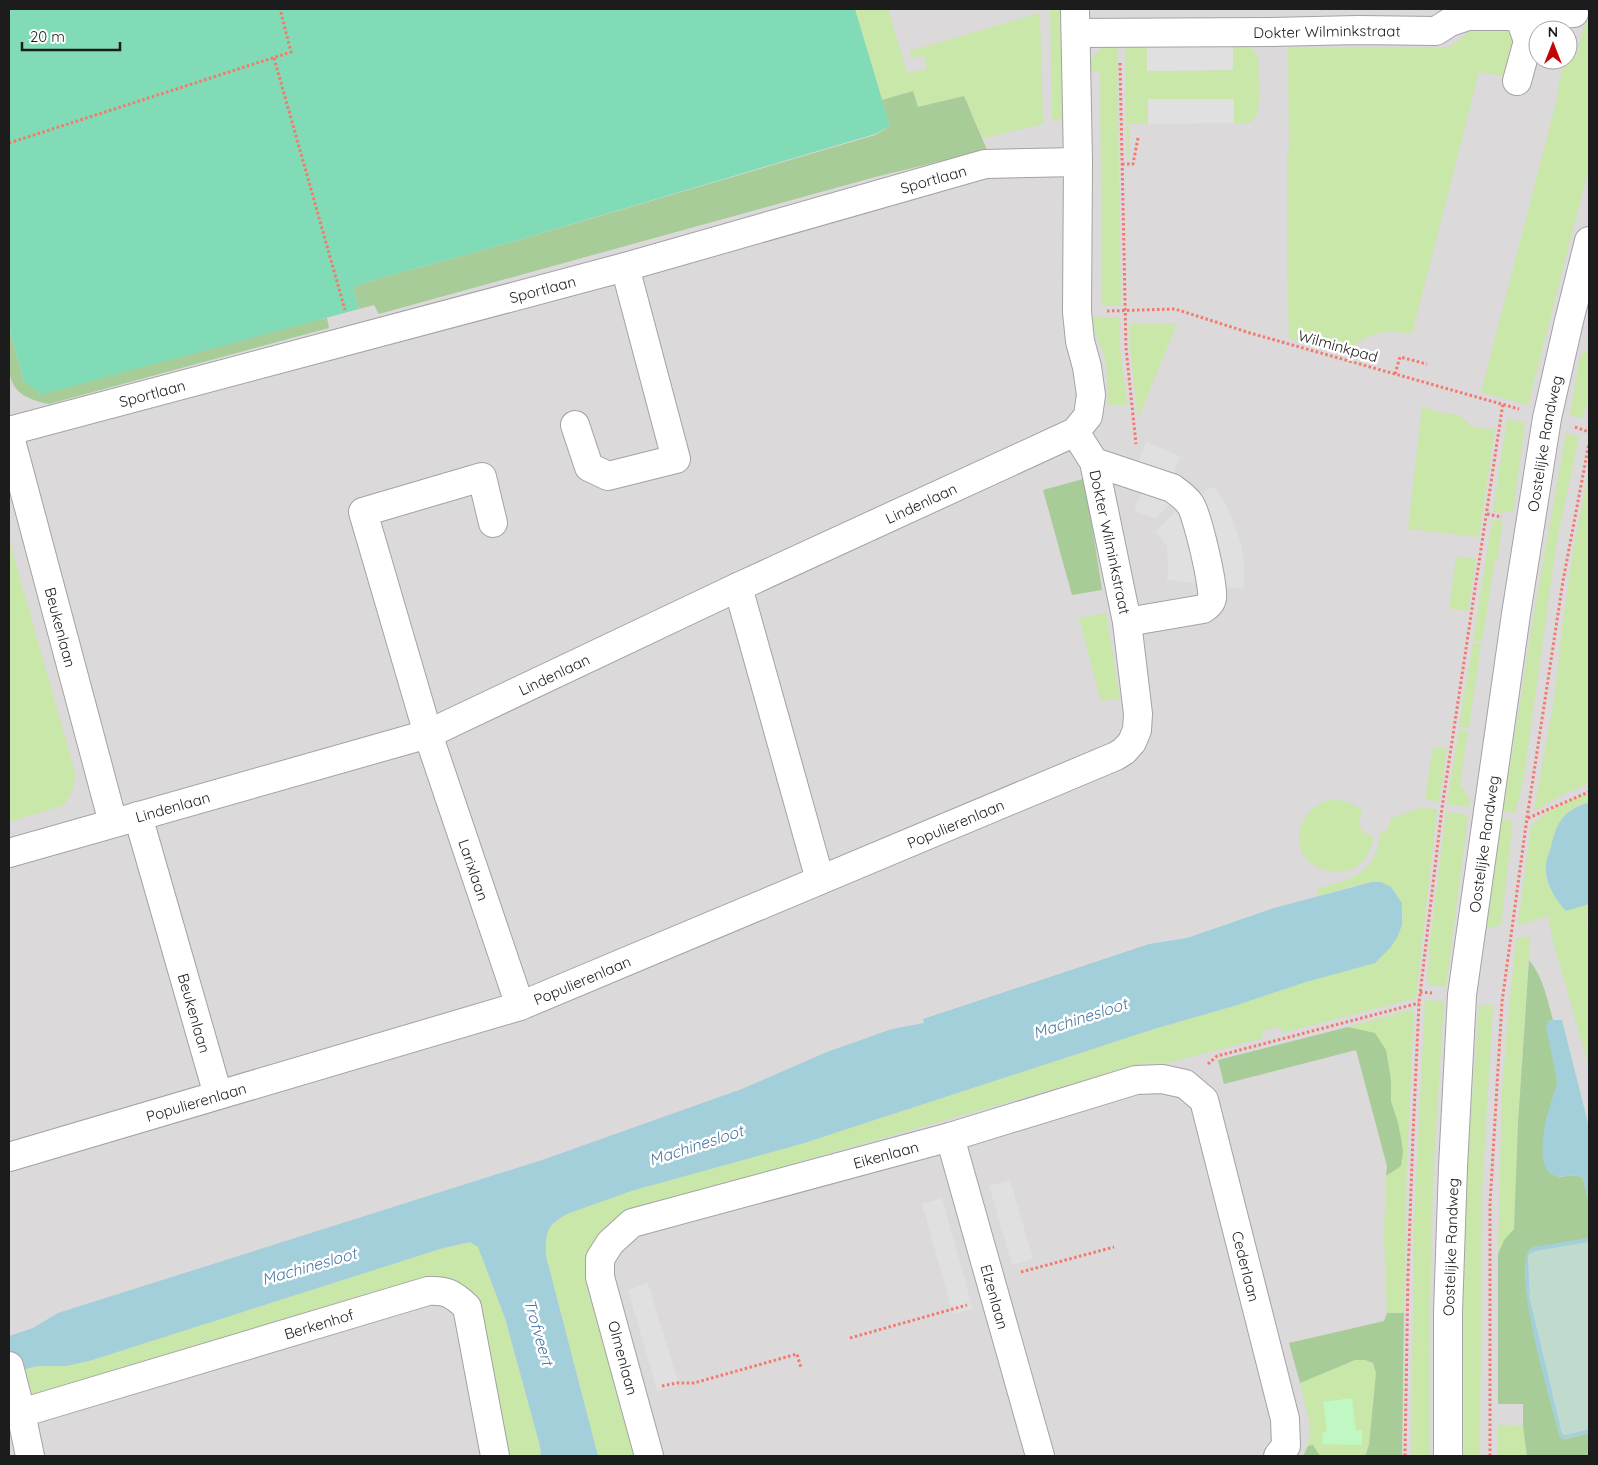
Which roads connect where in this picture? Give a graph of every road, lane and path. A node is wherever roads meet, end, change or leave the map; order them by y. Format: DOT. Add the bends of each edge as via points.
graph roads {
  1 [pos="280,9"];
  2 [pos="1574,12"];
  3 [pos="1519,16"];
  4 [pos="1076,21"];
  5 [pos="1119,33"];
  6 [pos="274,58"];
  7 [pos="1517,80"];
  8 [pos="1138,138"];
  9 [pos="9,143"];
  10 [pos="1078,162"];
  11 [pos="1122,164"];
  12 [pos="1589,241"];
  13 [pos="625,267"];
  14 [pos="1126,310"];
  15 [pos="1077,312"];
  16 [pos="1579,323"];
  17 [pos="354,340"];
  18 [pos="1427,364"];
  19 [pos="1395,374"];
  20 [pos="1503,403"];
  21 [pos="1547,418"];
  22 [pos="575,425"];
  23 [pos="9,432"];
  24 [pos="1075,432"];
  25 [pos="1589,432"];
  26 [pos="1589,443"];
  27 [pos="1094,462"];
  28 [pos="1125,472"];
  29 [pos="493,523"];
  30 [pos="738,587"];
  31 [pos="1127,622"];
  32 [pos="428,734"];
  33 [pos="1132,742"];
  34 [pos="1589,792"];
  35 [pos="1527,818"];
  36 [pos="126,819"];
  37 [pos="9,853"];
  38 [pos="820,880"];
  39 [pos="1419,1003"];
  40 [pos="520,1006"];
  41 [pos="1185,1084"];
  42 [pos="218,1095"];
  43 [pos="950,1137"];
  44 [pos="9,1157"];
  45 [pos="1114,1247"];
  46 [pos="600,1259"];
  47 [pos="993,1288"];
  48 [pos="850,1338"];
  49 [pos="9,1366"];
  50 [pos="801,1368"];
  51 [pos="632,1394"];
  52 [pos="19,1404"];
  53 [pos="30,1456"];
  54 [pos="495,1456"];
  55 [pos="649,1456"];
  56 [pos="1040,1456"];
  57 [pos="1278,1456"];
  58 [pos="1405,1456"];
  59 [pos="1448,1456"];
  60 [pos="1490,1456"];
  1 -- 6 [label="path" via="291,52"];
  2 -- 3 [label="street, Dokter Wilminkstraat"];
  3 -- 5 [label="street, Dokter Wilminkstraat" via="1468,16 1436,31"];
  3 -- 7 [label="street" via="1528,41"];
  4 -- 5 [label="street, Dokter Wilminkstraat"];
  4 -- 10 [label="street, Dokter Wilminkstraat"];
  5 -- 11 [label="path"];
  6 -- 9 [label="path"];
  6 -- 17 [label="path"];
  8 -- 11 [label="path" via="1134,164"];
  10 -- 13 [label="street, Sportlaan" via="985,164"];
  10 -- 15 [label="street, Dokter Wilminkstraat"];
  11 -- 14 [label="path"];
  12 -- 16 [label="street, Oostelijke Randweg"];
  13 -- 17 [label="street, Sportlaan"];
  13 -- 22 [label="street" via="676,459 608,476 590,467"];
  14 -- 15 [label="path, Wilminkpad"];
  14 -- 19 [label="path, Wilminkpad" via="1175,309"];
  14 -- 28 [label="path" via="1126,348 1136,441"];
  15 -- 24 [label="street, Dokter Wilminkstraat" via="1091,395 1088,416"];
  16 -- 21 [label="street, Oostelijke Randweg"];
  17 -- 23 [label="street, Sportlaan"];
  18 -- 19 [label="path" via="1400,357"];
  19 -- 20 [label="path, Wilminkpad"];
  20 -- 21 [label="path, Wilminkpad"];
  20 -- 39 [label="path" via="1442,808"];
  21 -- 25 [label="path, Wilminkpad"];
  21 -- 59 [label="street, Oostelijke Randweg" via="1462,995 1448,1312"];
  23 -- 36 [label="street, Beukenlaan"];
  24 -- 27 [label="street, Dokter Wilminkstraat"];
  24 -- 30 [label="street, Lindenlaan"];
  26 -- 35 [label="path" via="1563,581"];
  27 -- 28 [label="street, Dokter Wilminkstraat"];
  27 -- 31 [label="street, Dokter Wilminkstraat"];
  28 -- 31 [label="street, Dokter Wilminkstraat" via="1172,488 1191,505 1211,580 1212,598 1210,605 1203,610"];
  29 -- 32 [label="street, Larixlaan" via="482,477 363,512"];
  30 -- 32 [label="street, Lindenlaan"];
  30 -- 38 [label="street"];
  31 -- 33 [label="street, Dokter Wilminkstraat" via="1138,714"];
  32 -- 36 [label="street, Lindenlaan"];
  32 -- 40 [label="street, Larixlaan"];
  33 -- 38 [label="street, Populierenlaan" via="1116,756"];
  34 -- 35 [label="path"];
  35 -- 60 [label="path" via="1502,1002 1491,1195"];
  36 -- 37 [label="street, Lindenlaan"];
  36 -- 42 [label="street, Beukenlaan"];
  38 -- 40 [label="street, Populierenlaan"];
  39 -- 41 [label="path" via="1217,1056"];
  39 -- 58 [label="path" via="1408,1264"];
  40 -- 42 [label="street, Populierenlaan"];
  41 -- 43 [label="street, Eikenlaan" via="1162,1079 1136,1080"];
  41 -- 57 [label="street, Cederlaan" via="1204,1100 1285,1419 1286,1446"];
  42 -- 44 [label="street, Populierenlaan"];
  43 -- 46 [label="street, Eikenlaan" via="632,1223 610,1243"];
  43 -- 47 [label="street, Elzenlaan"];
  45 -- 47 [label="path"];
  46 -- 51 [label="street, Olmenlaan" via="600,1277"];
  47 -- 48 [label="path"];
  47 -- 56 [label="street, Elzenlaan"];
  49 -- 52 [label="street"];
  50 -- 51 [label="path" via="797,1354 694,1384 677,1383"];
  51 -- 55 [label="street, Olmenlaan"];
  52 -- 53 [label="street"];
  52 -- 54 [label="street, Berkenhof" via="428,1291 442,1291 455,1296 468,1307"];
}
